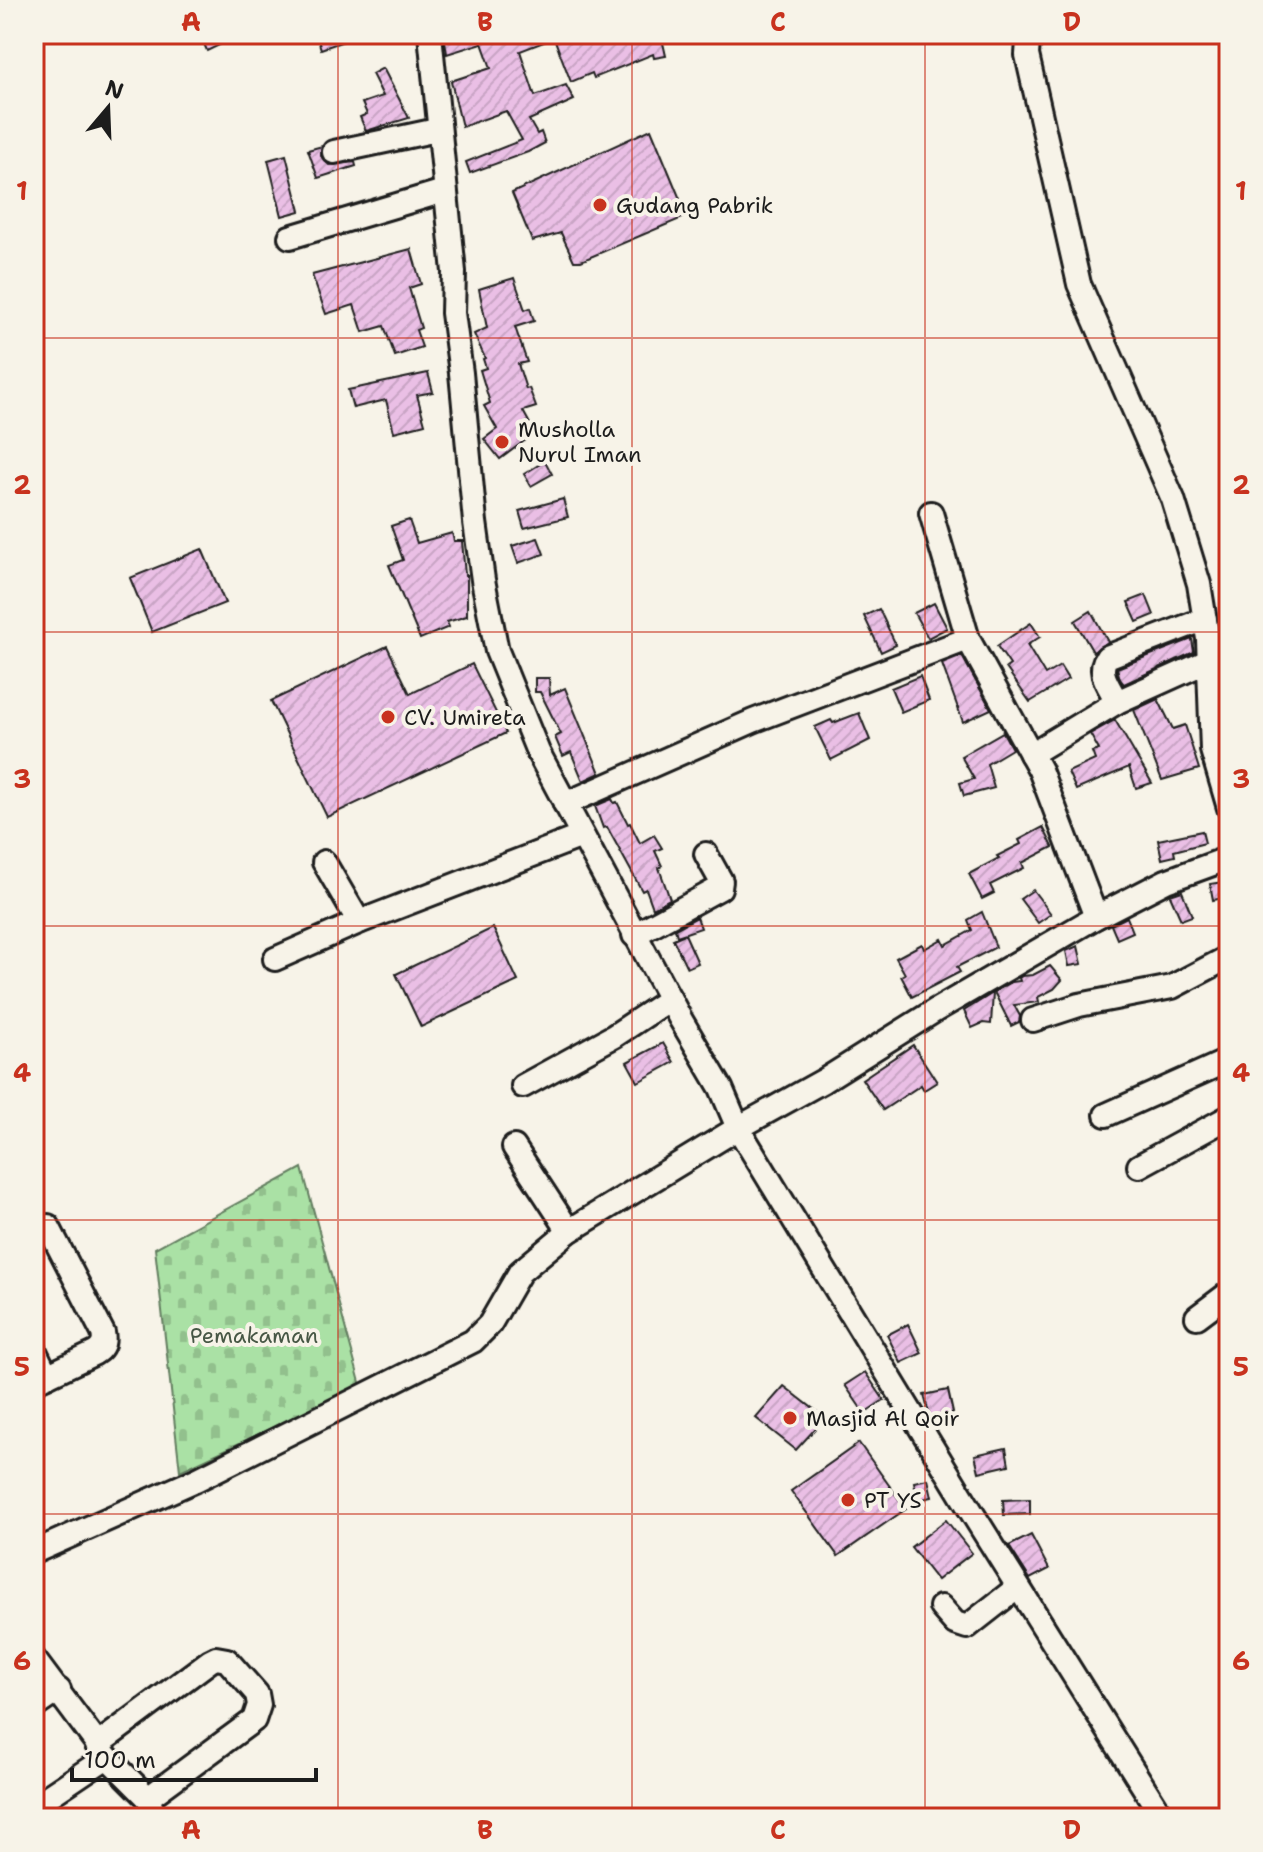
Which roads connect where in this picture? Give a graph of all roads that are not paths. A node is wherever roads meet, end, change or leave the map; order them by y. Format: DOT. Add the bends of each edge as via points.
graph roads {
  1 [pos="430,34"];
  2 [pos="1033,34"];
  3 [pos="437,130"];
  4 [pos="334,152"];
  5 [pos="444,191"];
  6 [pos="290,237"];
  7 [pos="931,513"];
  8 [pos="1205,619"];
  9 [pos="968,639"];
  10 [pos="1208,661"];
  11 [pos="1117,702"];
  12 [pos="1031,754"];
  13 [pos="565,804"];
  14 [pos="1229,808"];
  15 [pos="582,836"];
  16 [pos="706,854"];
  17 [pos="1229,858"];
  18 [pos="324,862"];
  19 [pos="1096,917"];
  20 [pos="359,922"];
  21 [pos="634,935"];
  22 [pos="1229,957"];
  23 [pos="275,959"];
  24 [pos="670,999"];
  25 [pos="1033,1020"];
  26 [pos="1229,1060"];
  27 [pos="523,1086"];
  28 [pos="1106,1115"];
  29 [pos="1229,1117"];
  30 [pos="738,1128"];
  31 [pos="514,1147"];
  32 [pos="1139,1166"];
  33 [pos="48,1226"];
  34 [pos="569,1231"];
  35 [pos="1229,1293"];
  36 [pos="1197,1317"];
  37 [pos="34,1349"];
  38 [pos="40,1379"];
  39 [pos="34,1552"];
  40 [pos="1018,1587"];
  41 [pos="941,1607"];
  42 [pos="34,1659"];
  43 [pos="59,1690"];
  44 [pos="34,1707"];
  45 [pos="102,1751"];
  46 [pos="34,1806"];
  47 [pos="149,1808"];
  48 [pos="1163,1818"];
  1 -- 3 [label="street"];
  2 -- 8 [label="street" via="1027,55 1079,284 1173,499"];
  3 -- 4 [label="street"];
  3 -- 5 [label="street"];
  5 -- 6 [label="street"];
  5 -- 13 [label="street" via="487,602 501,662"];
  7 -- 9 [label="street"];
  8 -- 10 [label="street"];
  8 -- 11 [label="street" via="1107,657 1102,673"];
  9 -- 12 [label="street"];
  9 -- 13 [label="street" via="753,721"];
  10 -- 11 [label="street"];
  10 -- 14 [label="street" via="1212,750"];
  11 -- 12 [label="street"];
  12 -- 19 [label="street"];
  13 -- 15 [label="street"];
  15 -- 20 [label="street"];
  15 -- 21 [label="street"];
  16 -- 21 [label="street" via="720,888"];
  17 -- 19 [label="street" via="1166,881"];
  18 -- 20 [label="street"];
  19 -- 30 [label="street"];
  20 -- 23 [label="street"];
  21 -- 24 [label="street"];
  22 -- 25 [label="street" via="1172,987"];
  24 -- 27 [label="street"];
  24 -- 30 [label="street"];
  26 -- 28 [label="street"];
  29 -- 32 [label="street"];
  30 -- 34 [label="street"];
  30 -- 40 [label="street"];
  31 -- 34 [label="street"];
  33 -- 38 [label="street" via="104,1341 95,1353"];
  34 -- 39 [label="street" via="520,1272 490,1324 473,1341 319,1421"];
  35 -- 36 [label="street"];
  37 -- 38 [label="street"];
  40 -- 41 [label="street" via="967,1627"];
  40 -- 48 [label="street"];
  42 -- 43 [label="street"];
  43 -- 44 [label="street"];
  43 -- 45 [label="street"];
  45 -- 46 [label="street"];
  45 -- 47 [label="street"];
  45 -- 47 [label="street" via="216,1658 227,1660 257,1694 254,1720"];
}
